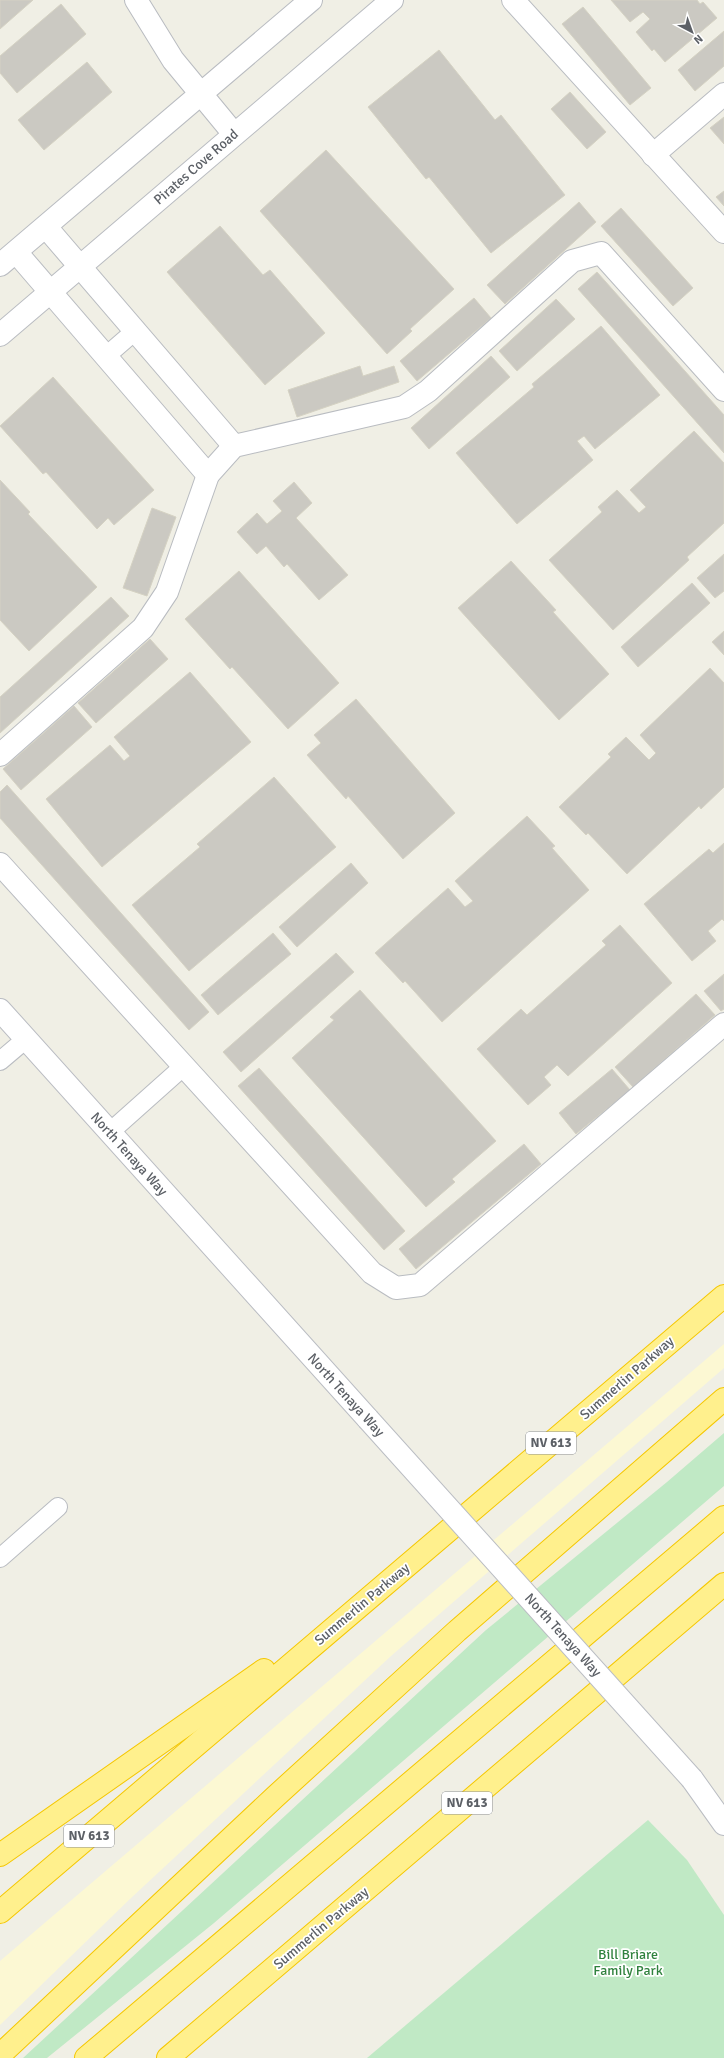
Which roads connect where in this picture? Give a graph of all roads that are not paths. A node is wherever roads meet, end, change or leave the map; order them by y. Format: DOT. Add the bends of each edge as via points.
graph roads {
  1 [pos="136,0"];
  2 [pos="311,0"];
  3 [pos="392,0"];
  4 [pos="513,0"];
  5 [pos="202,94"];
  6 [pos="724,94"];
  7 [pos="234,134"];
  8 [pos="653,155"];
  9 [pos="46,227"];
  10 [pos="724,232"];
  11 [pos="8,259"];
  12 [pos="80,267"];
  13 [pos="49,292"];
  14 [pos="135,331"];
  15 [pos="0,335"];
  16 [pos="105,357"];
  17 [pos="724,390"];
  18 [pos="234,446"];
  19 [pos="208,475"];
  20 [pos="0,755"];
  21 [pos="0,864"];
  22 [pos="0,1010"];
  23 [pos="724,1024"];
  24 [pos="26,1039"];
  25 [pos="0,1061"];
  26 [pos="184,1066"];
  27 [pos="110,1132"];
  28 [pos="724,1296"];
  29 [pos="724,1399"];
  30 [pos="58,1507"];
  31 [pos="724,1517"];
  32 [pos="0,1558"];
  33 [pos="724,1584"];
  34 [pos="378,1591"];
  35 [pos="692,1779"];
  36 [pos="724,1806"];
  37 [pos="724,1824"];
  38 [pos="0,1855"];
  39 [pos="0,1912"];
  40 [pos="210,2023"];
  41 [pos="0,2055"];
  42 [pos="86,2058"];
  43 [pos="168,2058"];
  44 [pos="180,2058"];
  1 -- 5 [label="street" via="173,60"];
  2 -- 5 [label="street"];
  3 -- 7 [label="street, Pirates Cove Road"];
  4 -- 8 [label="street"];
  5 -- 7 [label="street"];
  5 -- 9 [label="street"];
  6 -- 8 [label="street"];
  7 -- 12 [label="street, Pirates Cove Road"];
  8 -- 10 [label="street"];
  9 -- 11 [label="street"];
  9 -- 12 [label="street"];
  11 -- 13 [label="street"];
  12 -- 13 [label="street, Pirates Cove Road"];
  12 -- 14 [label="street"];
  13 -- 15 [label="street, Pirates Cove Road"];
  13 -- 16 [label="street"];
  14 -- 16 [label="lane"];
  14 -- 18 [label="street"];
  16 -- 19 [label="street"];
  17 -- 18 [label="street" via="601,253 572,260 428,391 404,407"];
  18 -- 19 [label="street"];
  19 -- 20 [label="street" via="167,592 143,628"];
  21 -- 26 [label="street"];
  22 -- 24 [label="street, North Tenaya Way"];
  23 -- 26 [label="street" via="420,1285 396,1288 372,1273"];
  24 -- 25 [label="lane"];
  24 -- 27 [label="street, North Tenaya Way"];
  26 -- 27 [label="lane"];
  27 -- 35 [label="street, North Tenaya Way, bridge"];
  28 -- 34 [label="highway, Summerlin Parkway / NV 613"];
  29 -- 41 [label="highway" via="451,1636"];
  30 -- 32 [label="lane"];
  31 -- 42 [label="highway"];
  33 -- 40 [label="highway, Summerlin Parkway / NV 613"];
  34 -- 38 [label="highway"];
  34 -- 39 [label="highway, Summerlin Parkway / NV 613"];
  35 -- 36 [label="street, North Tenaya Way"];
  35 -- 37 [label="street, North Tenaya Way"];
  40 -- 43 [label="highway"];
  40 -- 44 [label="highway"];
}
